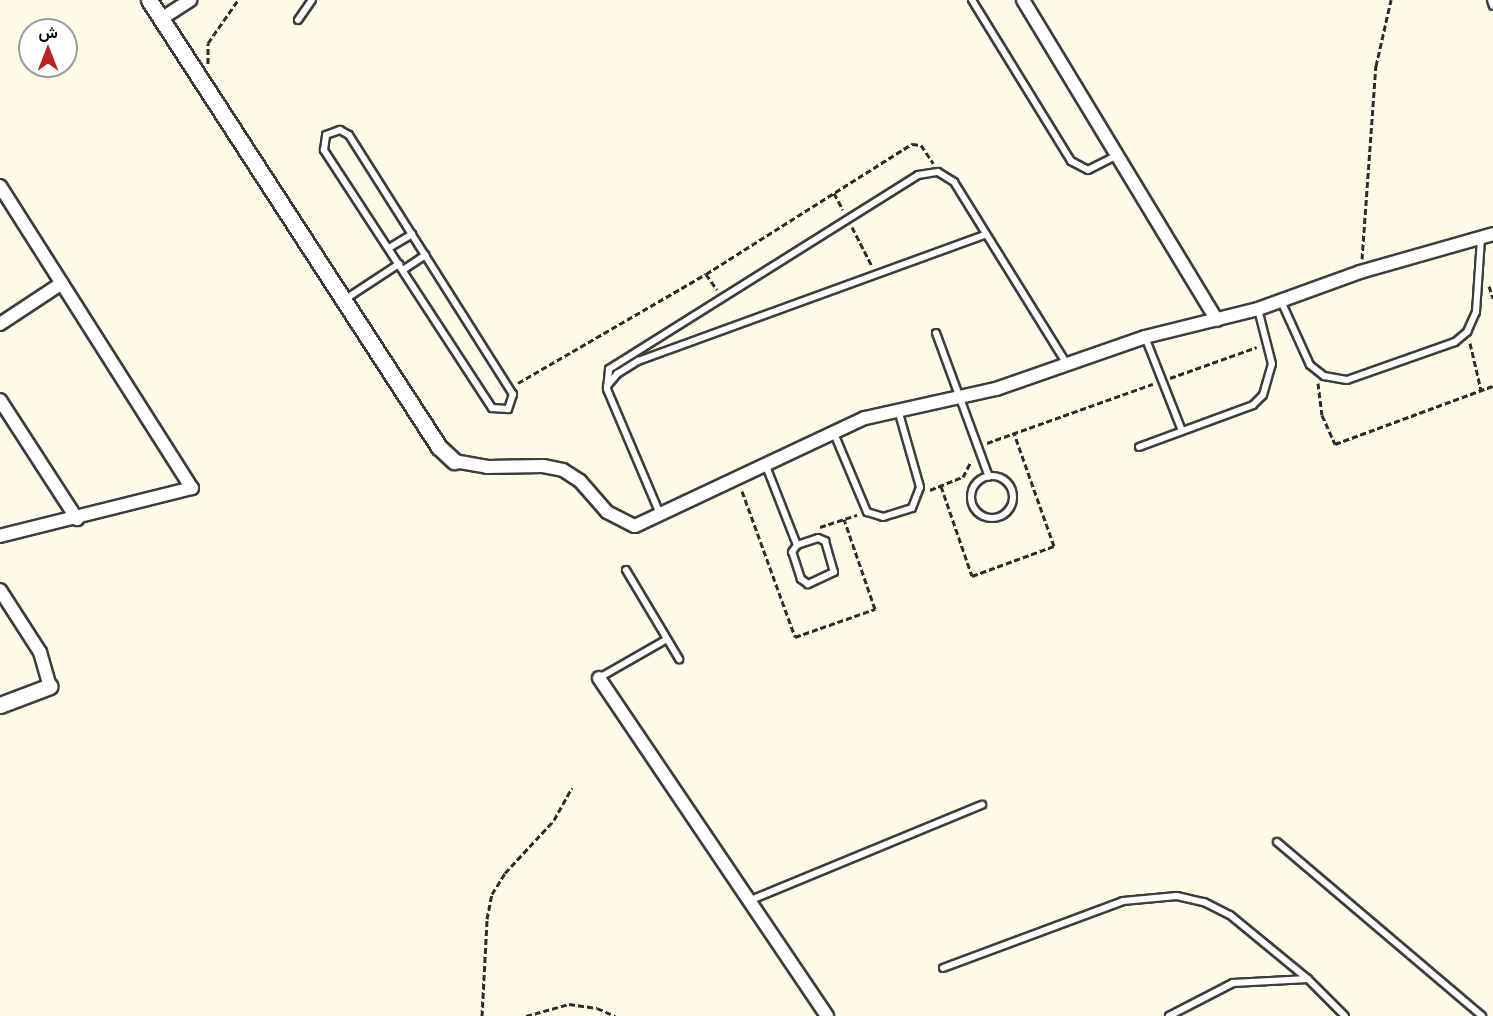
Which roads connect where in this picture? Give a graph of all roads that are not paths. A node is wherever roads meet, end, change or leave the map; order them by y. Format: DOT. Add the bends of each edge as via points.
graph roads {
  1 [pos="149,0"];
  2 [pos="190,0"];
  3 [pos="312,0"];
  4 [pos="972,0"];
  5 [pos="1023,0"];
  6 [pos="1491,0"];
  7 [pos="1493,6"];
  8 [pos="161,19"];
  9 [pos="298,20"];
  10 [pos="1118,155"];
  11 [pos="0,186"];
  12 [pos="412,234"];
  13 [pos="986,234"];
  14 [pos="1487,236"];
  15 [pos="389,248"];
  16 [pos="425,255"];
  17 [pos="399,264"];
  18 [pos="403,270"];
  19 [pos="62,283"];
  20 [pos="344,301"];
  21 [pos="1281,301"];
  22 [pos="1258,309"];
  23 [pos="1217,320"];
  24 [pos="0,324"];
  25 [pos="936,333"];
  26 [pos="1145,337"];
  27 [pos="1067,365"];
  28 [pos="607,387"];
  29 [pos="960,399"];
  30 [pos="0,400"];
  31 [pos="898,410"];
  32 [pos="833,430"];
  33 [pos="1182,431"];
  34 [pos="1139,447"];
  35 [pos="454,460"];
  36 [pos="766,466"];
  37 [pos="989,477"];
  38 [pos="660,515"];
  39 [pos="77,519"];
  40 [pos="0,536"];
  41 [pos="797,545"];
  42 [pos="626,570"];
  43 [pos="0,590"];
  44 [pos="667,639"];
  45 [pos="679,659"];
  46 [pos="599,678"];
  47 [pos="50,686"];
  48 [pos="0,705"];
  49 [pos="982,805"];
  50 [pos="1277,842"];
  51 [pos="751,900"];
  52 [pos="943,968"];
  53 [pos="1308,979"];
  54 [pos="827,1016"];
  55 [pos="1169,1016"];
  56 [pos="1345,1016"];
  57 [pos="1482,1016"];
  1 -- 8 [label="street"];
  2 -- 8 [label="street"];
  3 -- 9 [label="lane"];
  4 -- 10 [label="lane" via="1071,161 1088,170"];
  5 -- 10 [label="street"];
  6 -- 7 [label="lane"];
  8 -- 20 [label="street"];
  10 -- 23 [label="street"];
  11 -- 19 [label="street"];
  12 -- 15 [label="lane"];
  12 -- 15 [label="lane" via="349,135 340,130 330,132 324,140 324,150"];
  12 -- 16 [label="lane"];
  13 -- 27 [label="lane"];
  13 -- 28 [label="lane" via="638,361 617,374"];
  13 -- 28 [label="lane" via="954,182 938,172 918,175 724,300 614,364 607,374"];
  14 -- 21 [label="street" via="1360,272"];
  14 -- 21 [label="lane" via="1476,312 1467,332 1455,342 1347,380 1332,379 1317,371"];
  15 -- 17 [label="lane"];
  16 -- 18 [label="lane"];
  16 -- 18 [label="lane" via="509,388 514,398 511,406 500,411 492,408"];
  17 -- 18 [label="lane"];
  17 -- 20 [label="lane"];
  19 -- 24 [label="street"];
  19 -- 39 [label="street" via="192,488"];
  20 -- 35 [label="street" via="439,447"];
  21 -- 22 [label="street"];
  22 -- 23 [label="street"];
  22 -- 33 [label="lane" via="1268,343 1271,375 1263,395 1253,405"];
  23 -- 26 [label="street"];
  25 -- 29 [label="lane"];
  26 -- 27 [label="street"];
  26 -- 33 [label="lane"];
  27 -- 29 [label="street"];
  28 -- 38 [label="lane"];
  29 -- 31 [label="street"];
  29 -- 37 [label="lane"];
  30 -- 39 [label="street"];
  31 -- 32 [label="street"];
  31 -- 32 [label="lane" via="920,493 912,508 883,517 867,512"];
  32 -- 36 [label="street"];
  33 -- 34 [label="lane"];
  35 -- 38 [label="street" via="488,467 553,467 580,481 600,505 626,523 636,526"];
  36 -- 38 [label="street"];
  36 -- 41 [label="lane"];
  37 -- 37 [label="lane" via="975,481 970,488 980,515 987,520 1010,512 1014,505 1003,476"];
  39 -- 40 [label="street"];
  41 -- 41 [label="lane" via="792,555 802,581 811,584 833,574 834,566 823,540"];
  42 -- 44 [label="lane"];
  43 -- 47 [label="street" via="40,652"];
  44 -- 45 [label="lane"];
  44 -- 46 [label="lane"];
  46 -- 51 [label="street"];
  47 -- 48 [label="street"];
  49 -- 51 [label="lane"];
  50 -- 57 [label="lane"];
  51 -- 54 [label="street"];
  52 -- 53 [label="lane" via="1124,901 1163,895 1204,902 1230,915"];
  53 -- 55 [label="lane" via="1233,983"];
  53 -- 56 [label="lane"];
}
